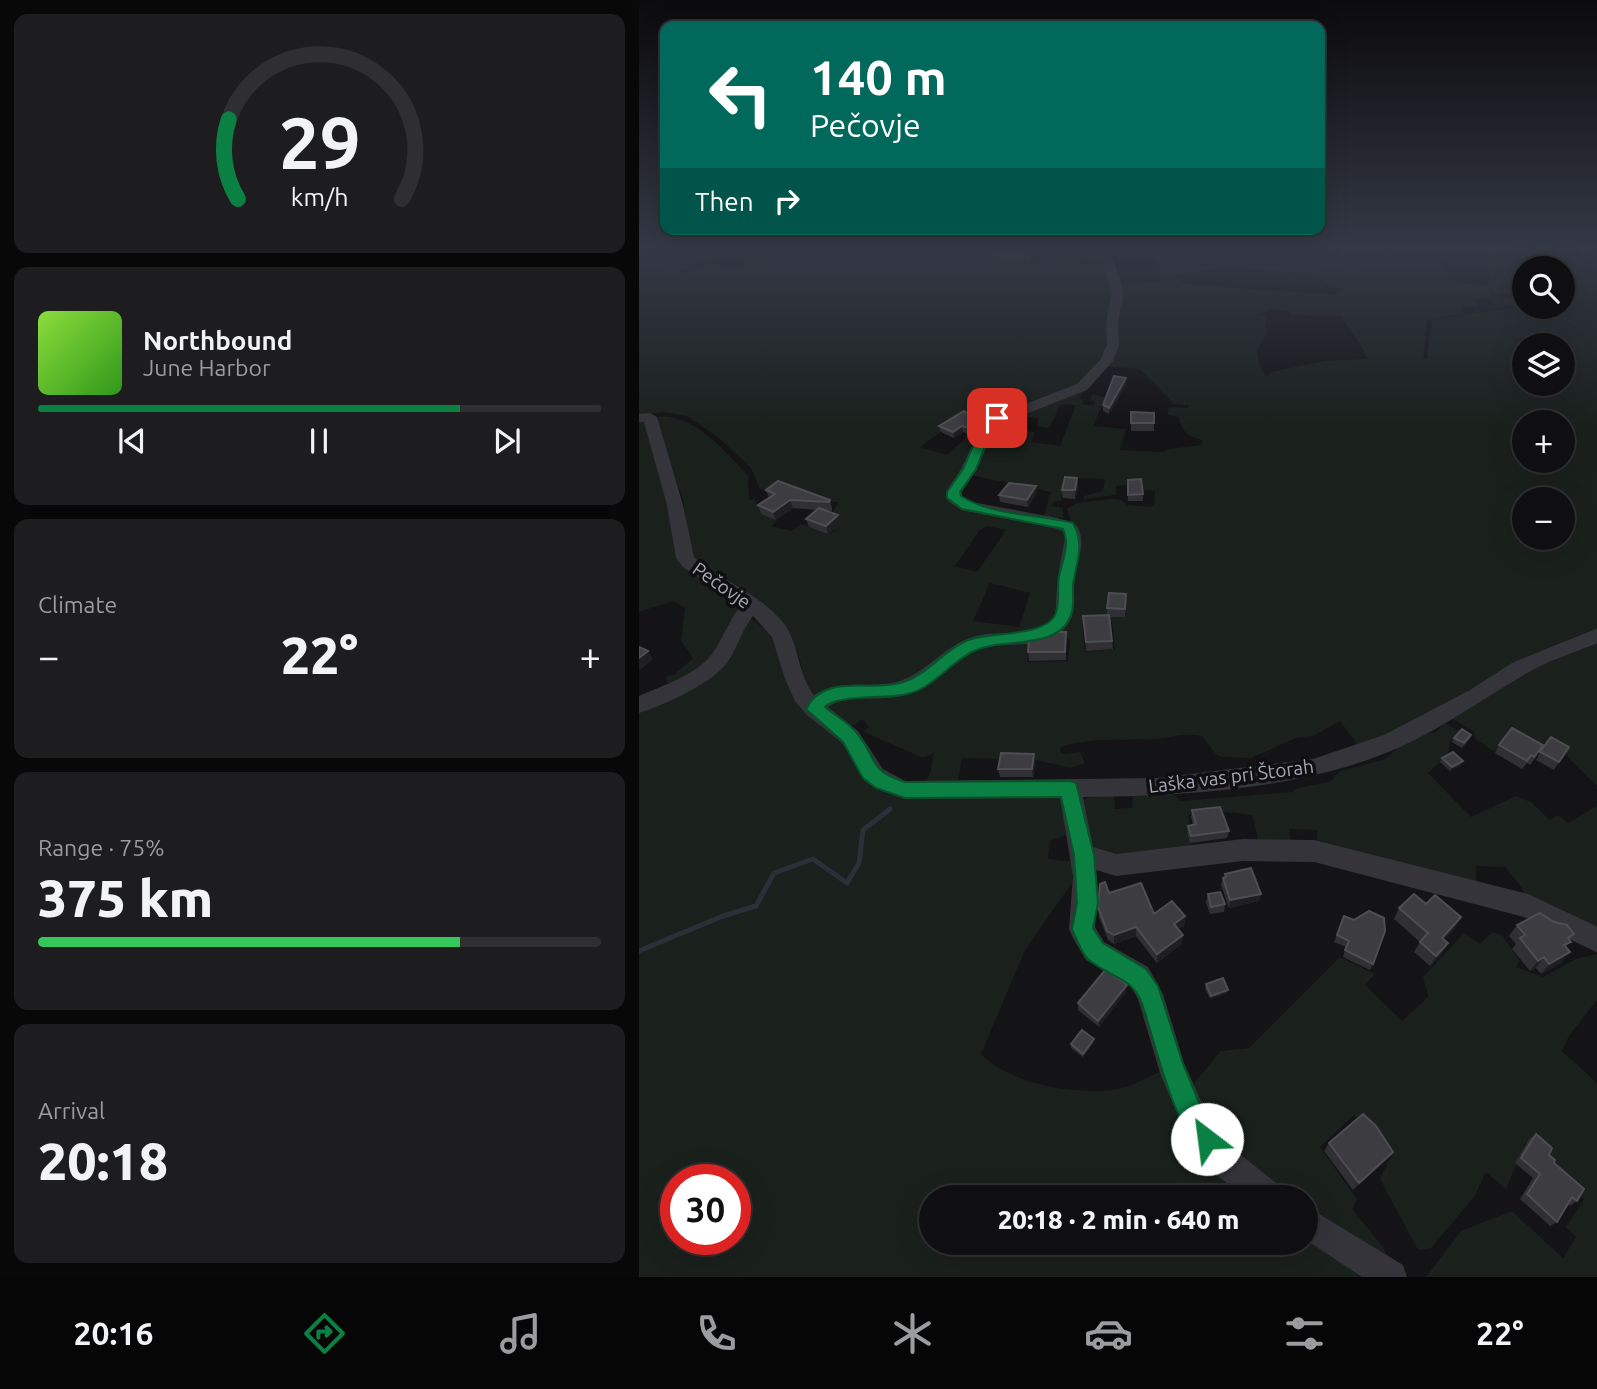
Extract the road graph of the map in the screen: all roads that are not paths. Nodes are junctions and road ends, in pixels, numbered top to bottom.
1 (1115, 308) edge
2 (639, 418) edge
3 (752, 606) junction
4 (1597, 635) edge
5 (639, 705) edge
6 (814, 709) junction
7 (1070, 789) junction
8 (1084, 855) junction
9 (1597, 941) edge
10 (1254, 1185) edge
11 (1318, 1230) edge
12 (1391, 1277) edge

1 - 6 street
2 - 3 street, Pečovje
3 - 5 street
3 - 6 street, Pečovje
4 - 7 street, Laška vas pri Štorah
6 - 7 street, Pečovje
7 - 8 street
8 - 9 street
8 - 10 street
11 - 12 street

